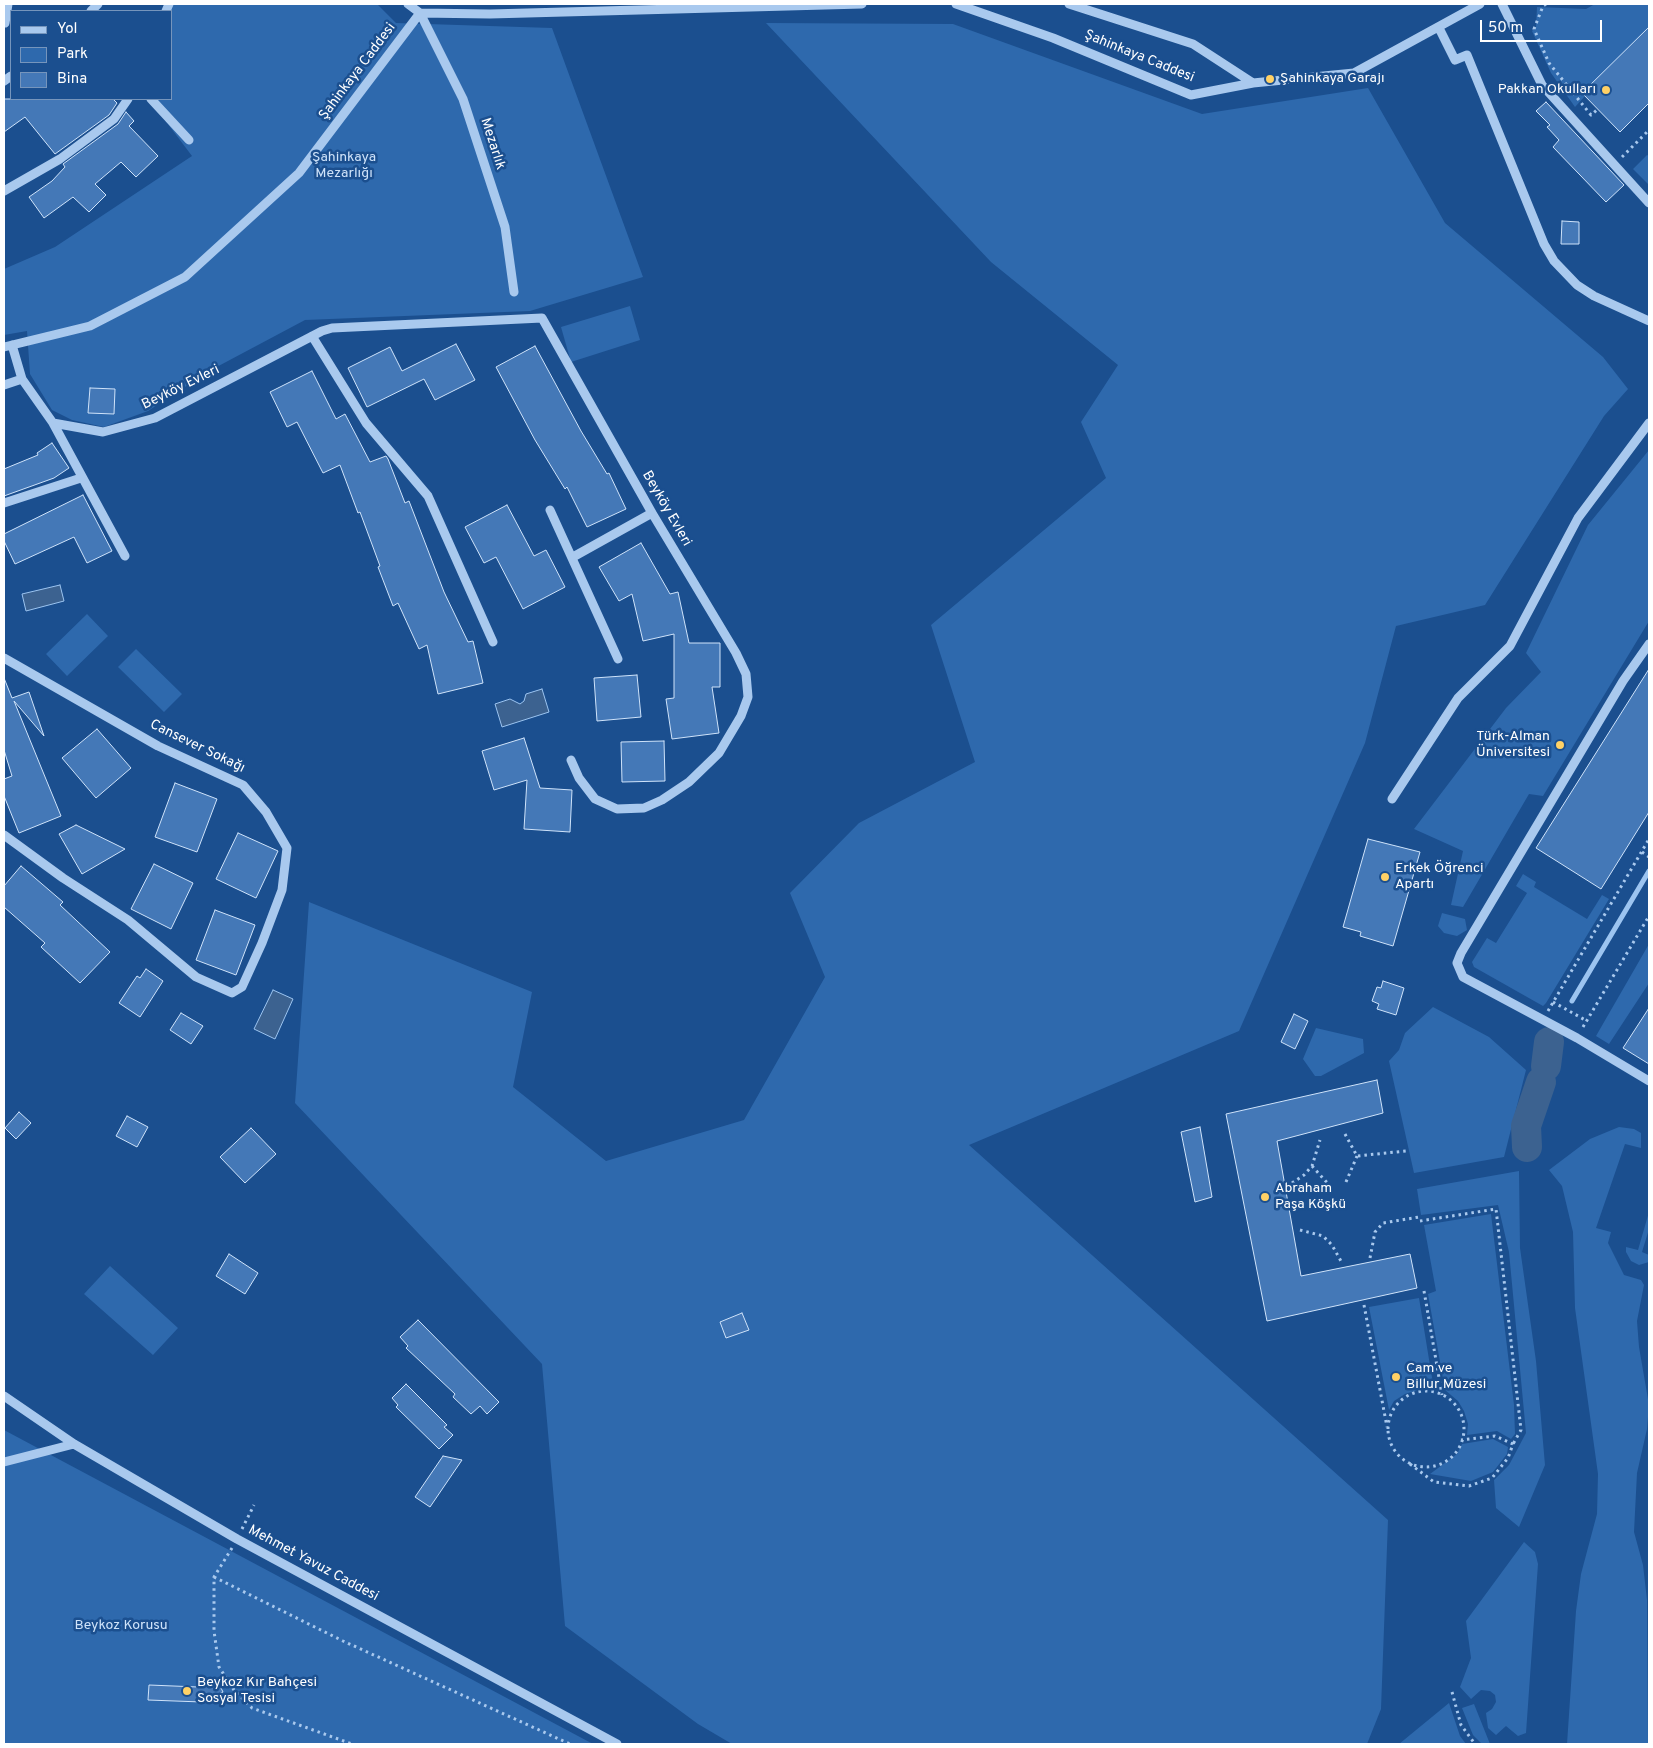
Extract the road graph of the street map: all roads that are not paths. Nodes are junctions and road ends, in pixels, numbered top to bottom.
1 (8, 4) edge
2 (408, 4) edge
3 (862, 4) edge
4 (956, 4) edge
5 (1069, 4) edge
6 (1480, 4) edge
7 (1502, 4) edge
8 (554, 8) edge
9 (420, 14) junction
10 (7, 23) edge
11 (1439, 28) junction
12 (1253, 84) junction
13 (127, 100) edge
14 (152, 100) edge
15 (189, 140) dead end
16 (4, 191) edge
17 (1649, 204) edge
18 (514, 292) dead end
19 (1649, 321) edge
20 (312, 336) junction
21 (8, 346) edge
22 (22, 379) junction
23 (4, 385) edge
24 (53, 422) junction
25 (1649, 423) edge
26 (81, 478) junction
27 (4, 502) edge
28 (550, 510) dead end
29 (652, 513) junction
30 (125, 556) dead end
31 (573, 556) junction
32 (493, 642) dead end
33 (1649, 644) edge
34 (4, 658) edge
35 (618, 659) dead end
36 (571, 760) dead end
37 (1392, 798) dead end
38 (4, 835) edge
39 (1649, 1081) edge
40 (4, 1396) edge
41 (74, 1444) junction
42 (4, 1462) edge
43 (617, 1744) edge

1 - 10 street
2 - 9 street
3 - 8 street
4 - 12 street, Şahinkaya Caddesi
5 - 12 street
6 - 11 street, Şahinkaya Caddesi
7 - 17 street
8 - 9 street
9 - 18 street, Mezarlık
9 - 21 street, Şahinkaya Caddesi
11 - 12 street, Şahinkaya Caddesi
11 - 19 street
13 - 16 street
14 - 15 street
20 - 24 street, Beyköy Evleri
20 - 29 street, Beyköy Evleri
20 - 32 street
21 - 22 street
22 - 23 street
22 - 24 street
24 - 26 street
25 - 37 street
26 - 27 street
26 - 30 street
28 - 31 street
29 - 31 street
29 - 36 street, Beyköy Evleri
31 - 35 street
33 - 39 street
34 - 38 street, Cansever Sokağı
40 - 41 street, Mehmet Yavuz Caddesi
41 - 42 street
41 - 43 street, Mehmet Yavuz Caddesi

